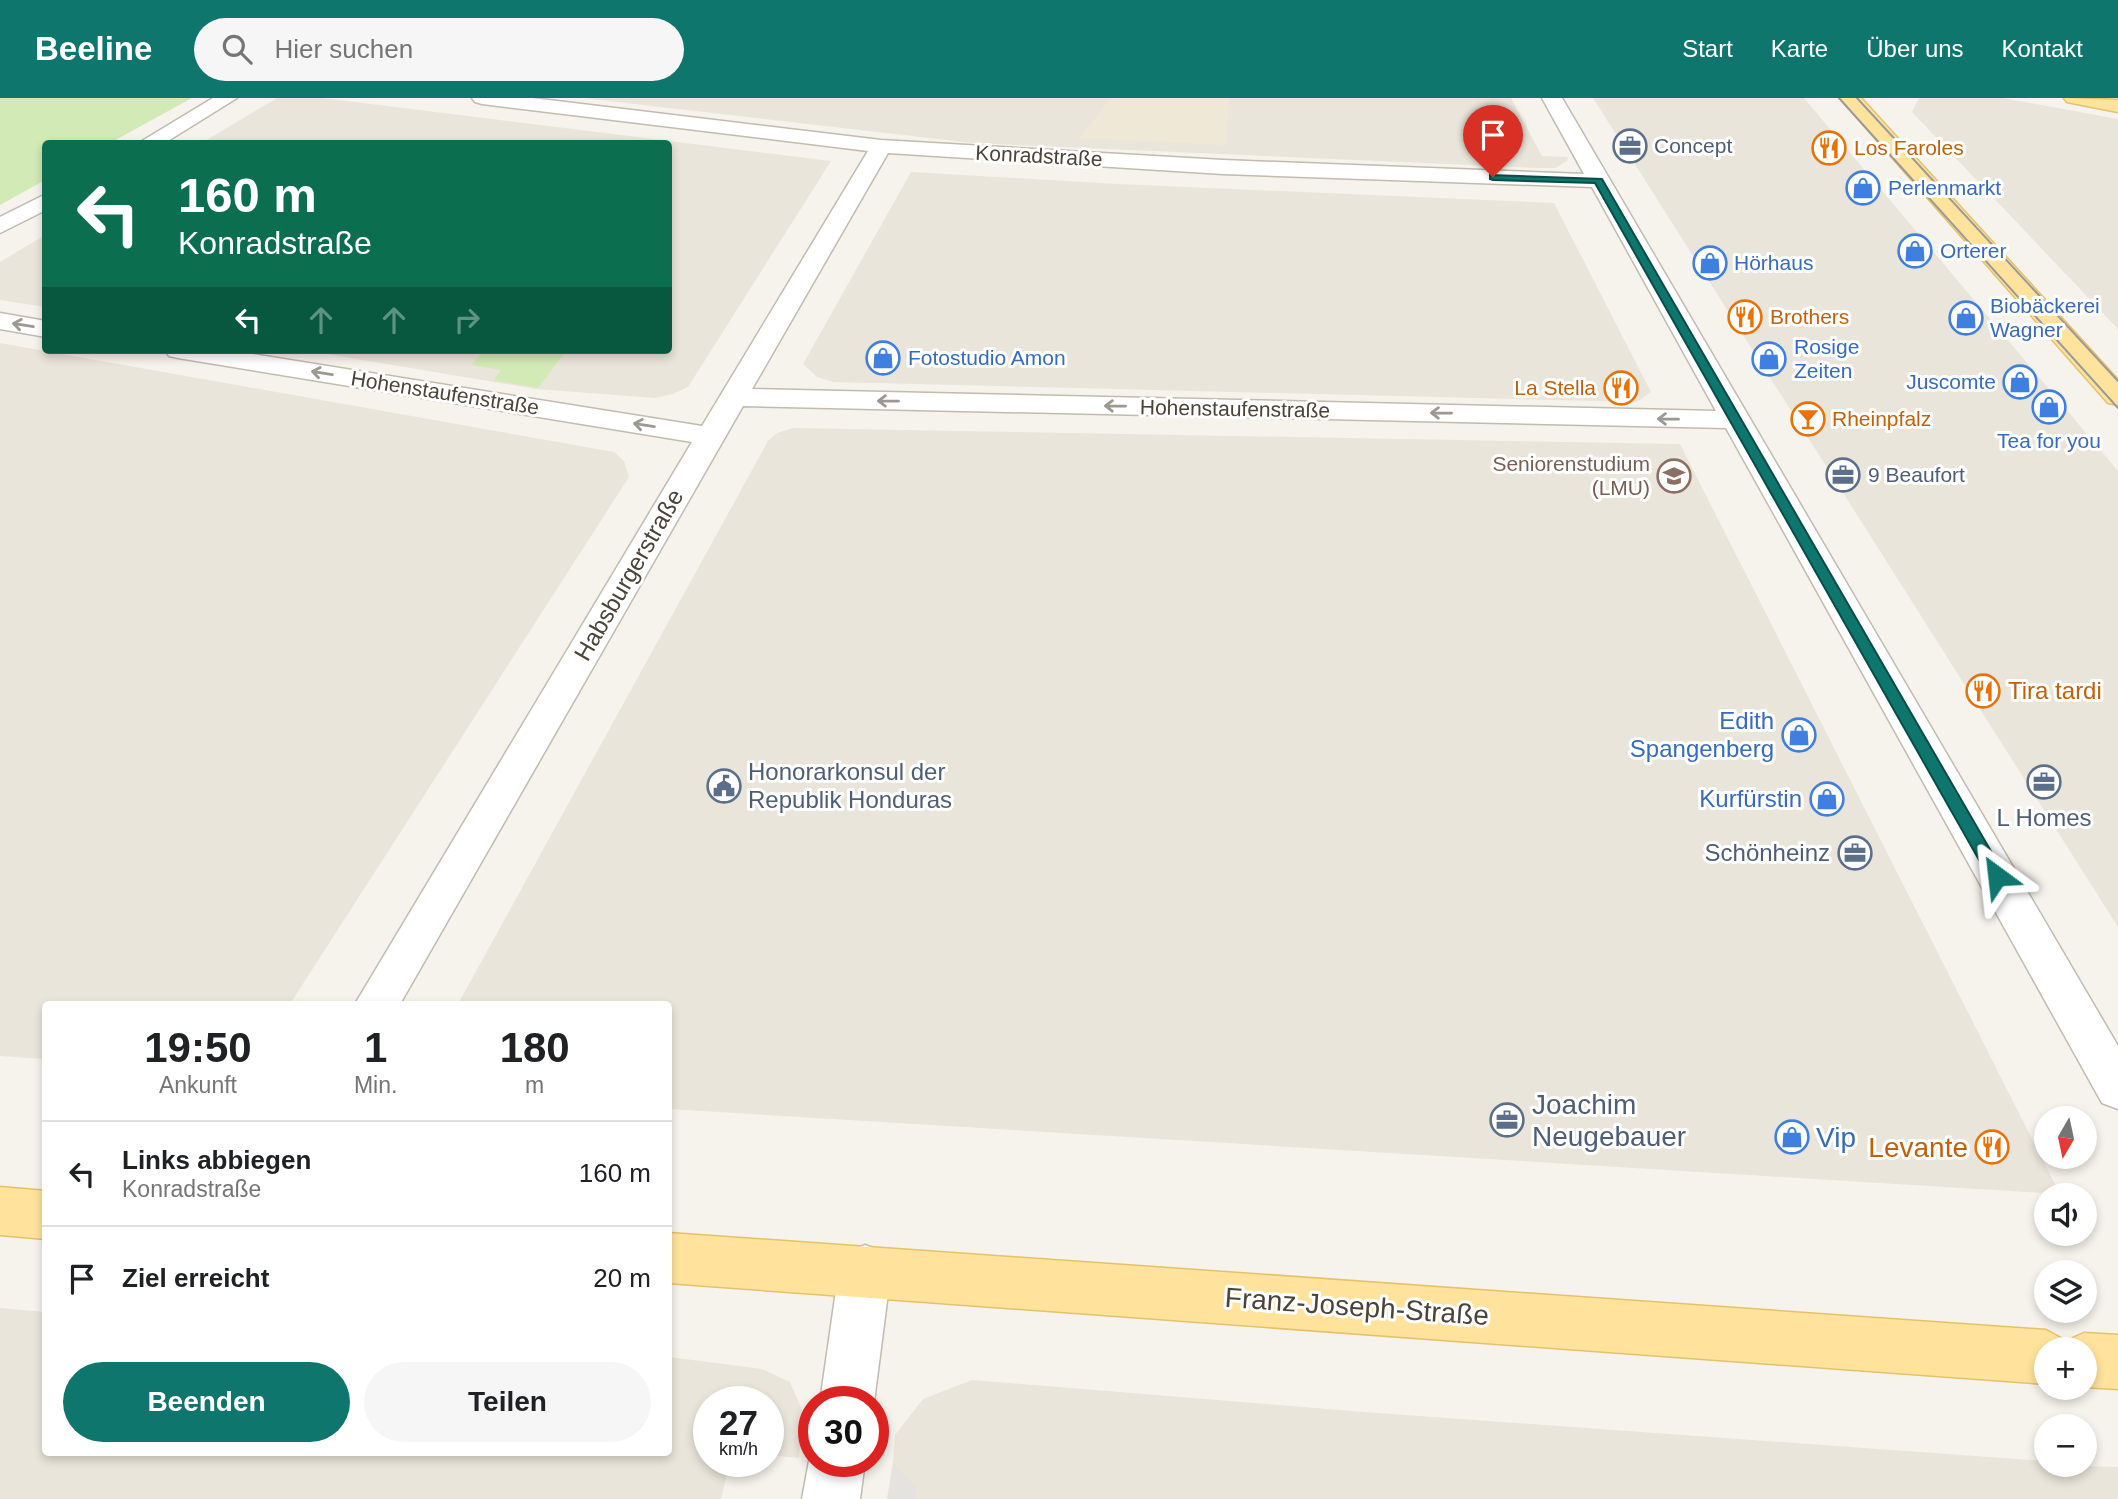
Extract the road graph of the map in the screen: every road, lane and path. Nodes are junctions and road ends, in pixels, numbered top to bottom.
1 (227, 98) edge
2 (482, 98) edge
3 (1552, 98) edge
4 (1850, 98) edge
5 (2074, 98) edge
6 (2118, 106) edge
7 (154, 140) edge
8 (881, 146) junction
9 (1598, 181) junction
10 (42, 203) edge
11 (0, 226) edge
12 (0, 321) edge
13 (42, 328) edge
14 (203, 354) edge
15 (734, 397) junction
16 (2118, 397) edge
17 (1737, 420) junction
18 (711, 436) junction
19 (379, 1001) edge
20 (2118, 1087) edge
21 (0, 1210) edge
22 (42, 1215) edge
23 (672, 1258) edge
24 (866, 1270) junction
25 (2034, 1356) edge
26 (2097, 1361) edge
27 (2118, 1362) edge
28 (849, 1386) edge
29 (834, 1477) edge
30 (831, 1499) edge

1 - 7 street
2 - 8 street, Konradstraße
3 - 9 street
4 - 16 main road
5 - 6 main road
8 - 9 street, Konradstraße
8 - 15 street, Habsburgerstraße
9 - 17 street
10 - 11 street
13 -> 12 street
18 -> 14 street, Hohenstaufenstraße
17 -> 15 street, Hohenstaufenstraße
15 - 18 street, Habsburgerstraße
17 - 20 street
18 - 19 street, Habsburgerstraße
21 - 22 main road
23 - 24 main road, Franz-Joseph-Straße
24 - 25 main road, Franz-Joseph-Straße
24 - 28 street
26 - 27 main road
29 - 30 street

